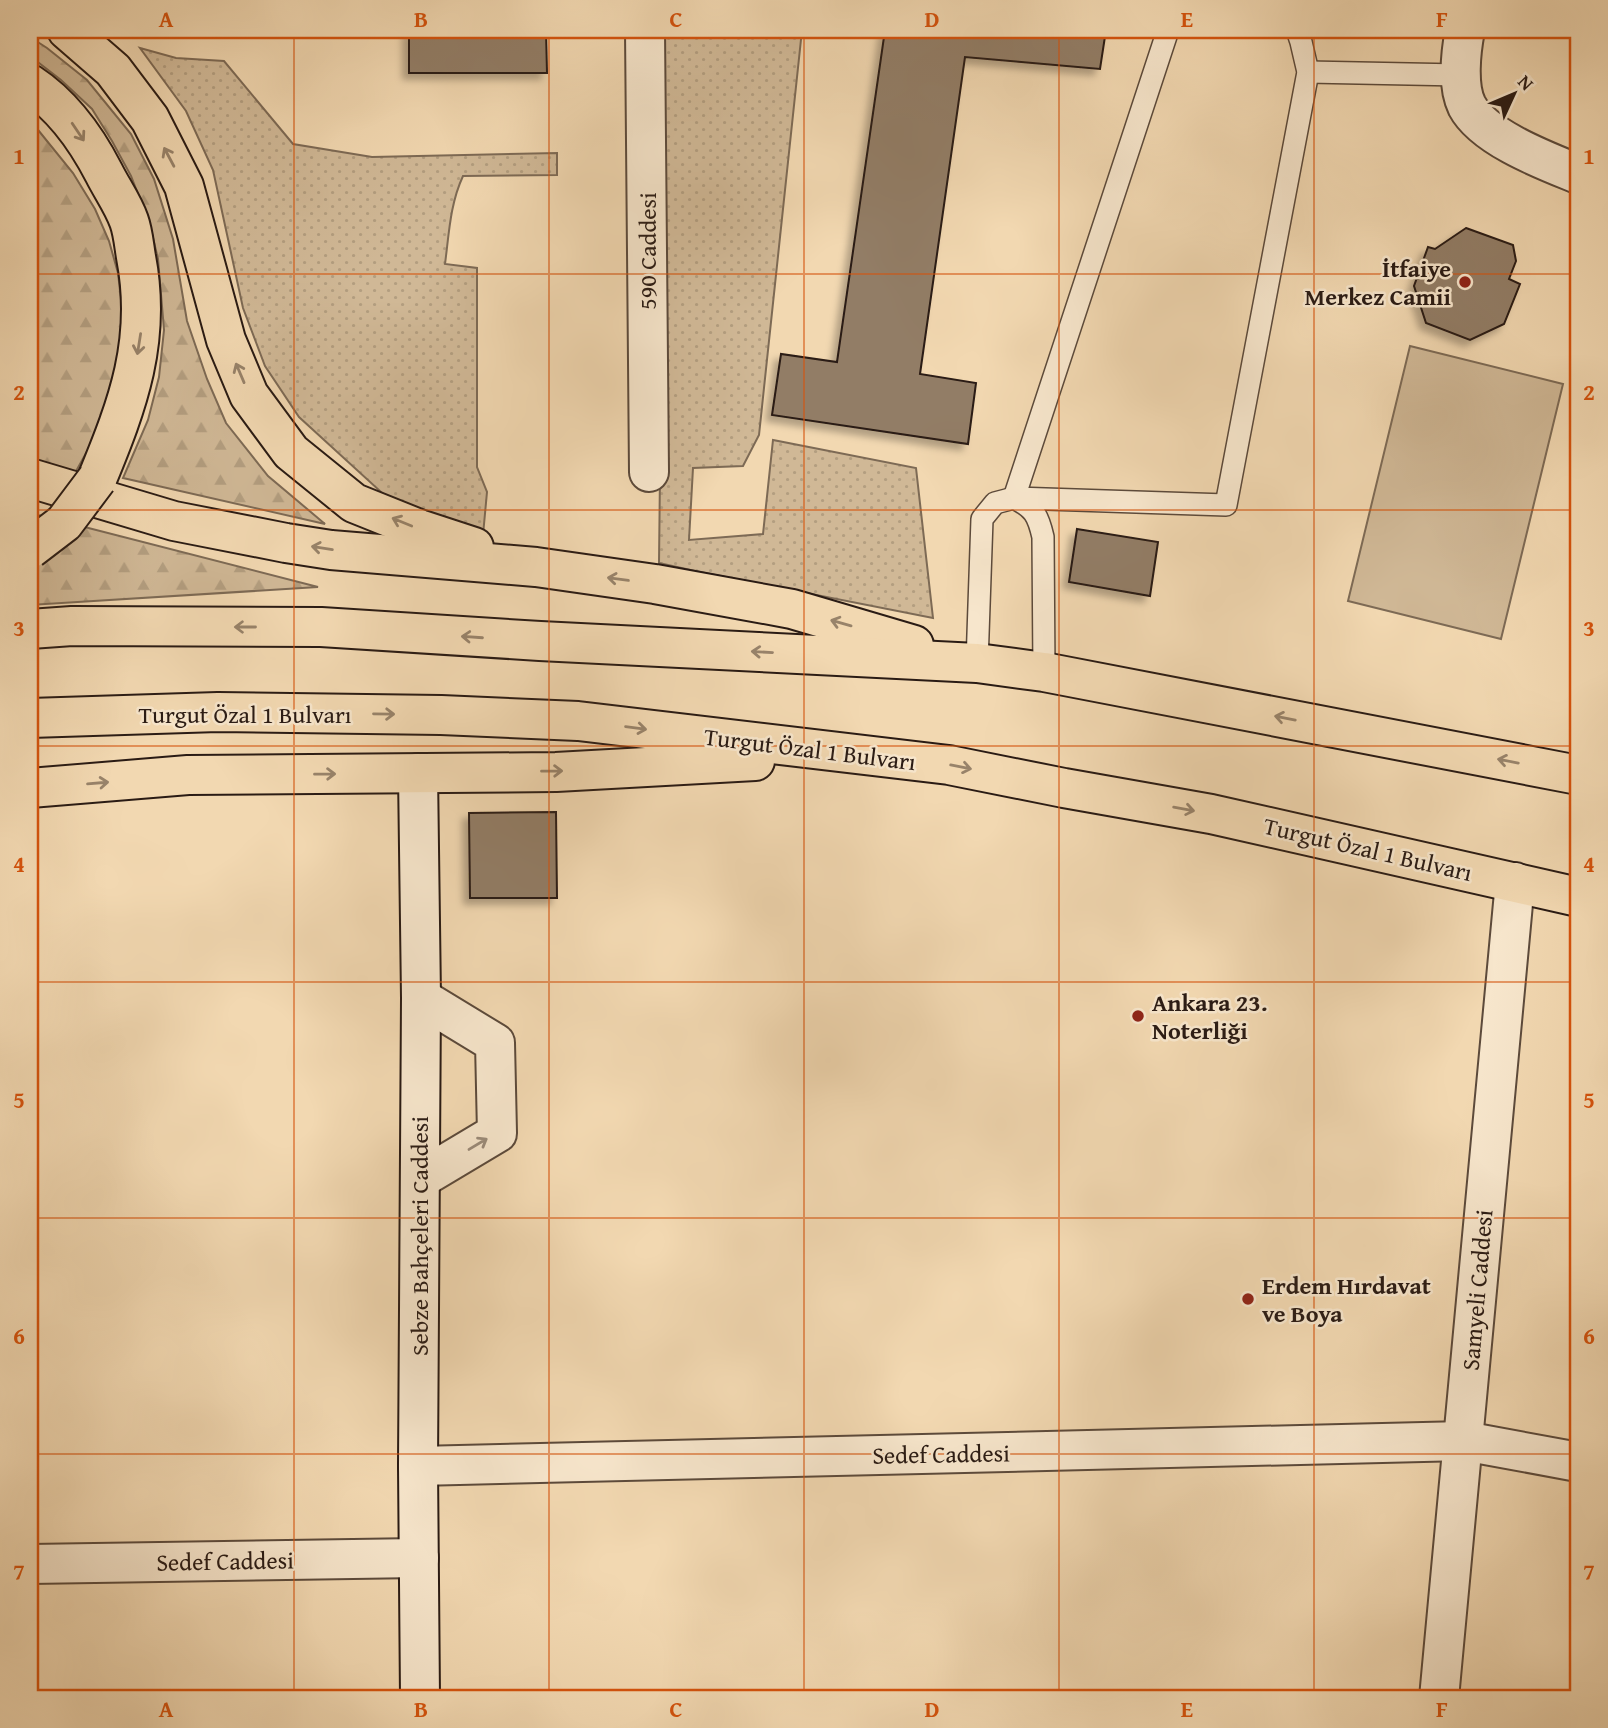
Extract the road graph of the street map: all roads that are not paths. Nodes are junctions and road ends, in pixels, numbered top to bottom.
1 (67, 30) edge
2 (645, 30) edge
3 (1168, 30) edge
4 (1297, 30) edge
5 (1465, 30) edge
6 (1308, 72) junction
7 (30, 84) edge
8 (1463, 90) junction
9 (1578, 174) edge
10 (649, 472) dead end
11 (30, 478) edge
12 (1014, 498) junction
13 (30, 548) edge
14 (536, 567) junction
15 (30, 629) edge
16 (977, 663) junction
17 (1044, 672) junction
18 (30, 718) edge
19 (869, 755) junction
20 (1577, 770) edge
21 (418, 773) junction
22 (30, 788) edge
23 (1515, 882) junction
24 (1578, 897) edge
25 (421, 998) junction
26 (420, 1179) junction
27 (1464, 1441) junction
28 (1578, 1462) edge
29 (418, 1466) junction
30 (419, 1558) junction
31 (30, 1564) edge
32 (420, 1698) edge
33 (1439, 1698) edge

14 -> 1 highway
2 - 10 street, 590 Caddesi
3 - 12 lane
4 - 6 lane
5 - 8 street
6 - 8 lane
6 - 12 lane
7 -> 13 highway, bridge
8 - 9 street
14 -> 11 highway
12 - 16 lane
12 - 17 lane
16 -> 14 highway
16 -> 15 highway
16 - 17 highway
20 -> 17 highway
18 -> 19 highway, Turgut Özal 1 Bulvarı
21 -> 19 highway
19 -> 23 highway, Turgut Özal 1 Bulvarı
22 -> 21 highway
21 - 25 street, Sebze Bahçeleri Caddesi
23 - 24 highway, Turgut Özal 1 Bulvarı
23 - 27 street, Samyeli Caddesi
25 - 26 street, Sebze Bahçeleri Caddesi
26 -> 25 street
26 - 29 street, Sebze Bahçeleri Caddesi
27 - 28 street, Sedef Caddesi
27 - 29 street, Sedef Caddesi
27 - 33 street, Samyeli Caddesi
29 - 30 street, Sebze Bahçeleri Caddesi
30 - 31 street, Sedef Caddesi
30 - 32 street, Sebze Bahçeleri Caddesi

